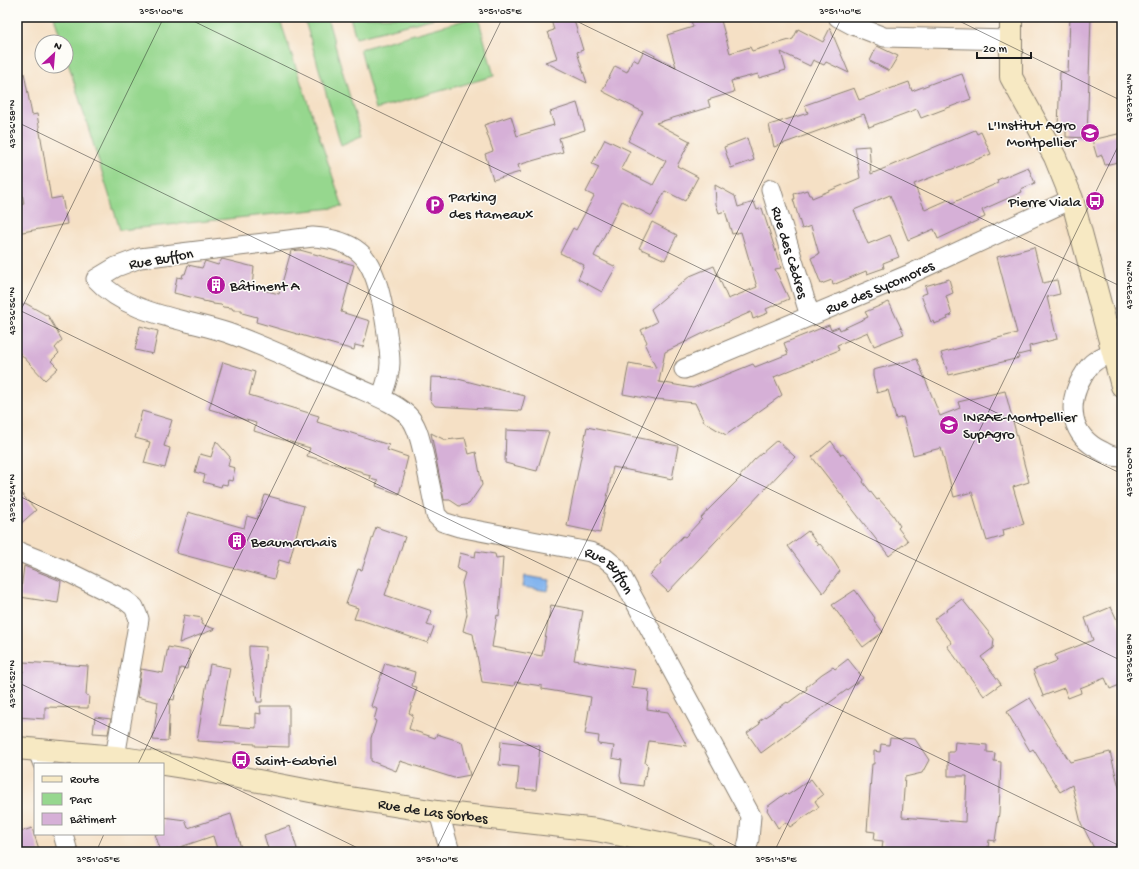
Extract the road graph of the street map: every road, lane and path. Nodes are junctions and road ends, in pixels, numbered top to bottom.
1 (838, 17) edge
2 (1011, 17) edge
3 (1010, 40) junction
4 (772, 189) dead end
5 (1072, 199) junction
6 (810, 316) junction
7 (1115, 330) edge
8 (1113, 352) junction
9 (684, 369) dead end
10 (1122, 386) edge
11 (381, 398) junction
12 (1122, 457) edge
13 (17, 550) edge
14 (32, 753) edge
15 (115, 757) junction
16 (156, 763) edge
17 (164, 764) edge
18 (437, 812) junction
19 (63, 835) edge
20 (68, 852) edge
21 (450, 852) edge
22 (703, 852) edge
23 (746, 852) edge

1 - 3 street
2 - 3 street
3 - 5 street
4 - 6 street, Rue des Cèdres
5 - 6 street, Rue des Sycomores
5 - 7 street
6 - 9 street, Rue des Sycomores
7 - 8 street
8 - 10 street
8 - 12 street
11 - 11 street, Rue Buffon
11 - 23 street, Rue Buffon
13 - 15 street
14 - 15 street, Rue de Las Sorbes
15 - 16 street, Rue de Las Sorbes
17 - 18 street, Rue de Las Sorbes
18 - 21 street
18 - 22 street, Rue de Las Sorbes
19 - 20 street

